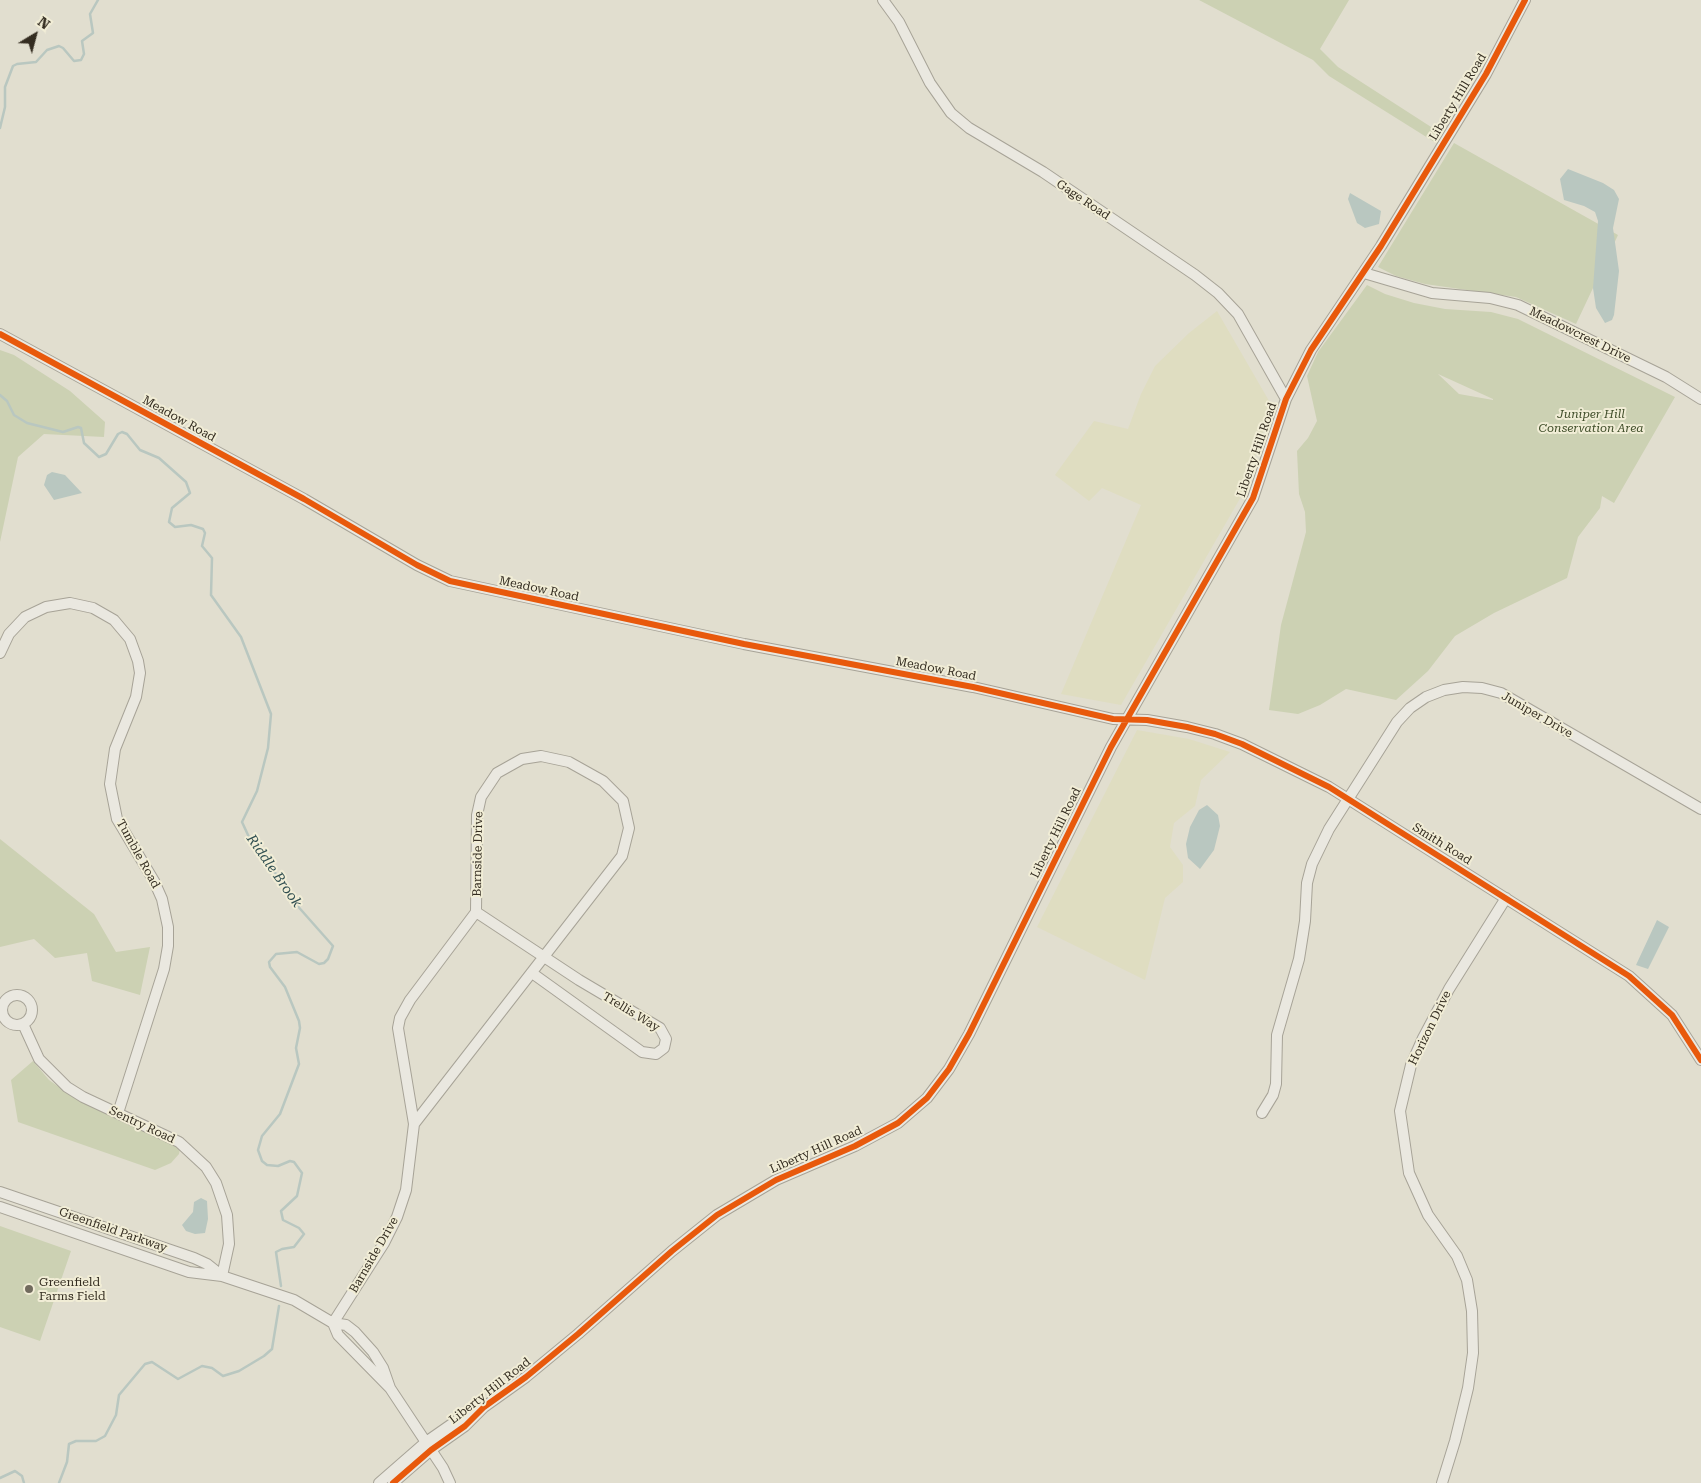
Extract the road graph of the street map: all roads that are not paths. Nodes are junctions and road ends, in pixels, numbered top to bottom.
1 (883, 0) edge
2 (1525, 0) edge
3 (1364, 274) junction
4 (0, 334) edge
5 (1286, 399) junction
6 (1701, 399) edge
7 (0, 654) edge
8 (1127, 721) junction
9 (1349, 800) junction
10 (1701, 809) edge
11 (1506, 898) junction
12 (476, 912) junction
13 (544, 956) junction
14 (532, 973) junction
15 (22, 1024) dead end
16 (1701, 1060) edge
17 (118, 1113) junction
18 (1262, 1113) dead end
19 (414, 1124) junction
20 (0, 1192) edge
21 (0, 1207) edge
22 (222, 1276) junction
23 (333, 1323) junction
24 (390, 1388) junction
25 (429, 1446) junction
26 (379, 1483) edge
27 (393, 1483) edge
28 (450, 1483) edge
29 (1442, 1483) edge

1 - 5 street, Gage Road
2 - 3 street, Liberty Hill Road
3 - 5 street, Liberty Hill Road
3 - 6 street, Meadowcrest Drive
4 - 8 street, Meadow Road
5 - 8 street, Liberty Hill Road
7 - 17 street, Tumble Road
8 - 9 street, Smith Road
8 - 25 street, Liberty Hill Road
9 - 10 street, Juniper Drive
9 - 11 street, Smith Road
9 - 18 street, Juniper Drive
11 - 16 street, Smith Road
11 - 29 street, Horizon Drive
12 - 13 street, Trellis Way
12 - 13 street, Barnside Drive
12 - 19 street, Barnside Drive
13 - 14 street, Barnside Drive
13 - 14 street, Trellis Way
14 - 19 street, Barnside Drive
15 - 17 street, Sentry Road
17 - 22 street, Sentry Road
19 - 23 street, Barnside Drive
20 - 22 street, Greenfield Parkway
21 - 22 street, Greenfield Parkway
22 - 23 street, Greenfield Parkway
23 - 24 street, Greenfield Parkway
23 - 24 street, Greenfield Parkway
24 - 25 street, Greenfield Parkway
25 - 26 street, Liberty Hill Road
25 - 27 street, Liberty Hill Road
25 - 28 street, Greenfield Parkway

